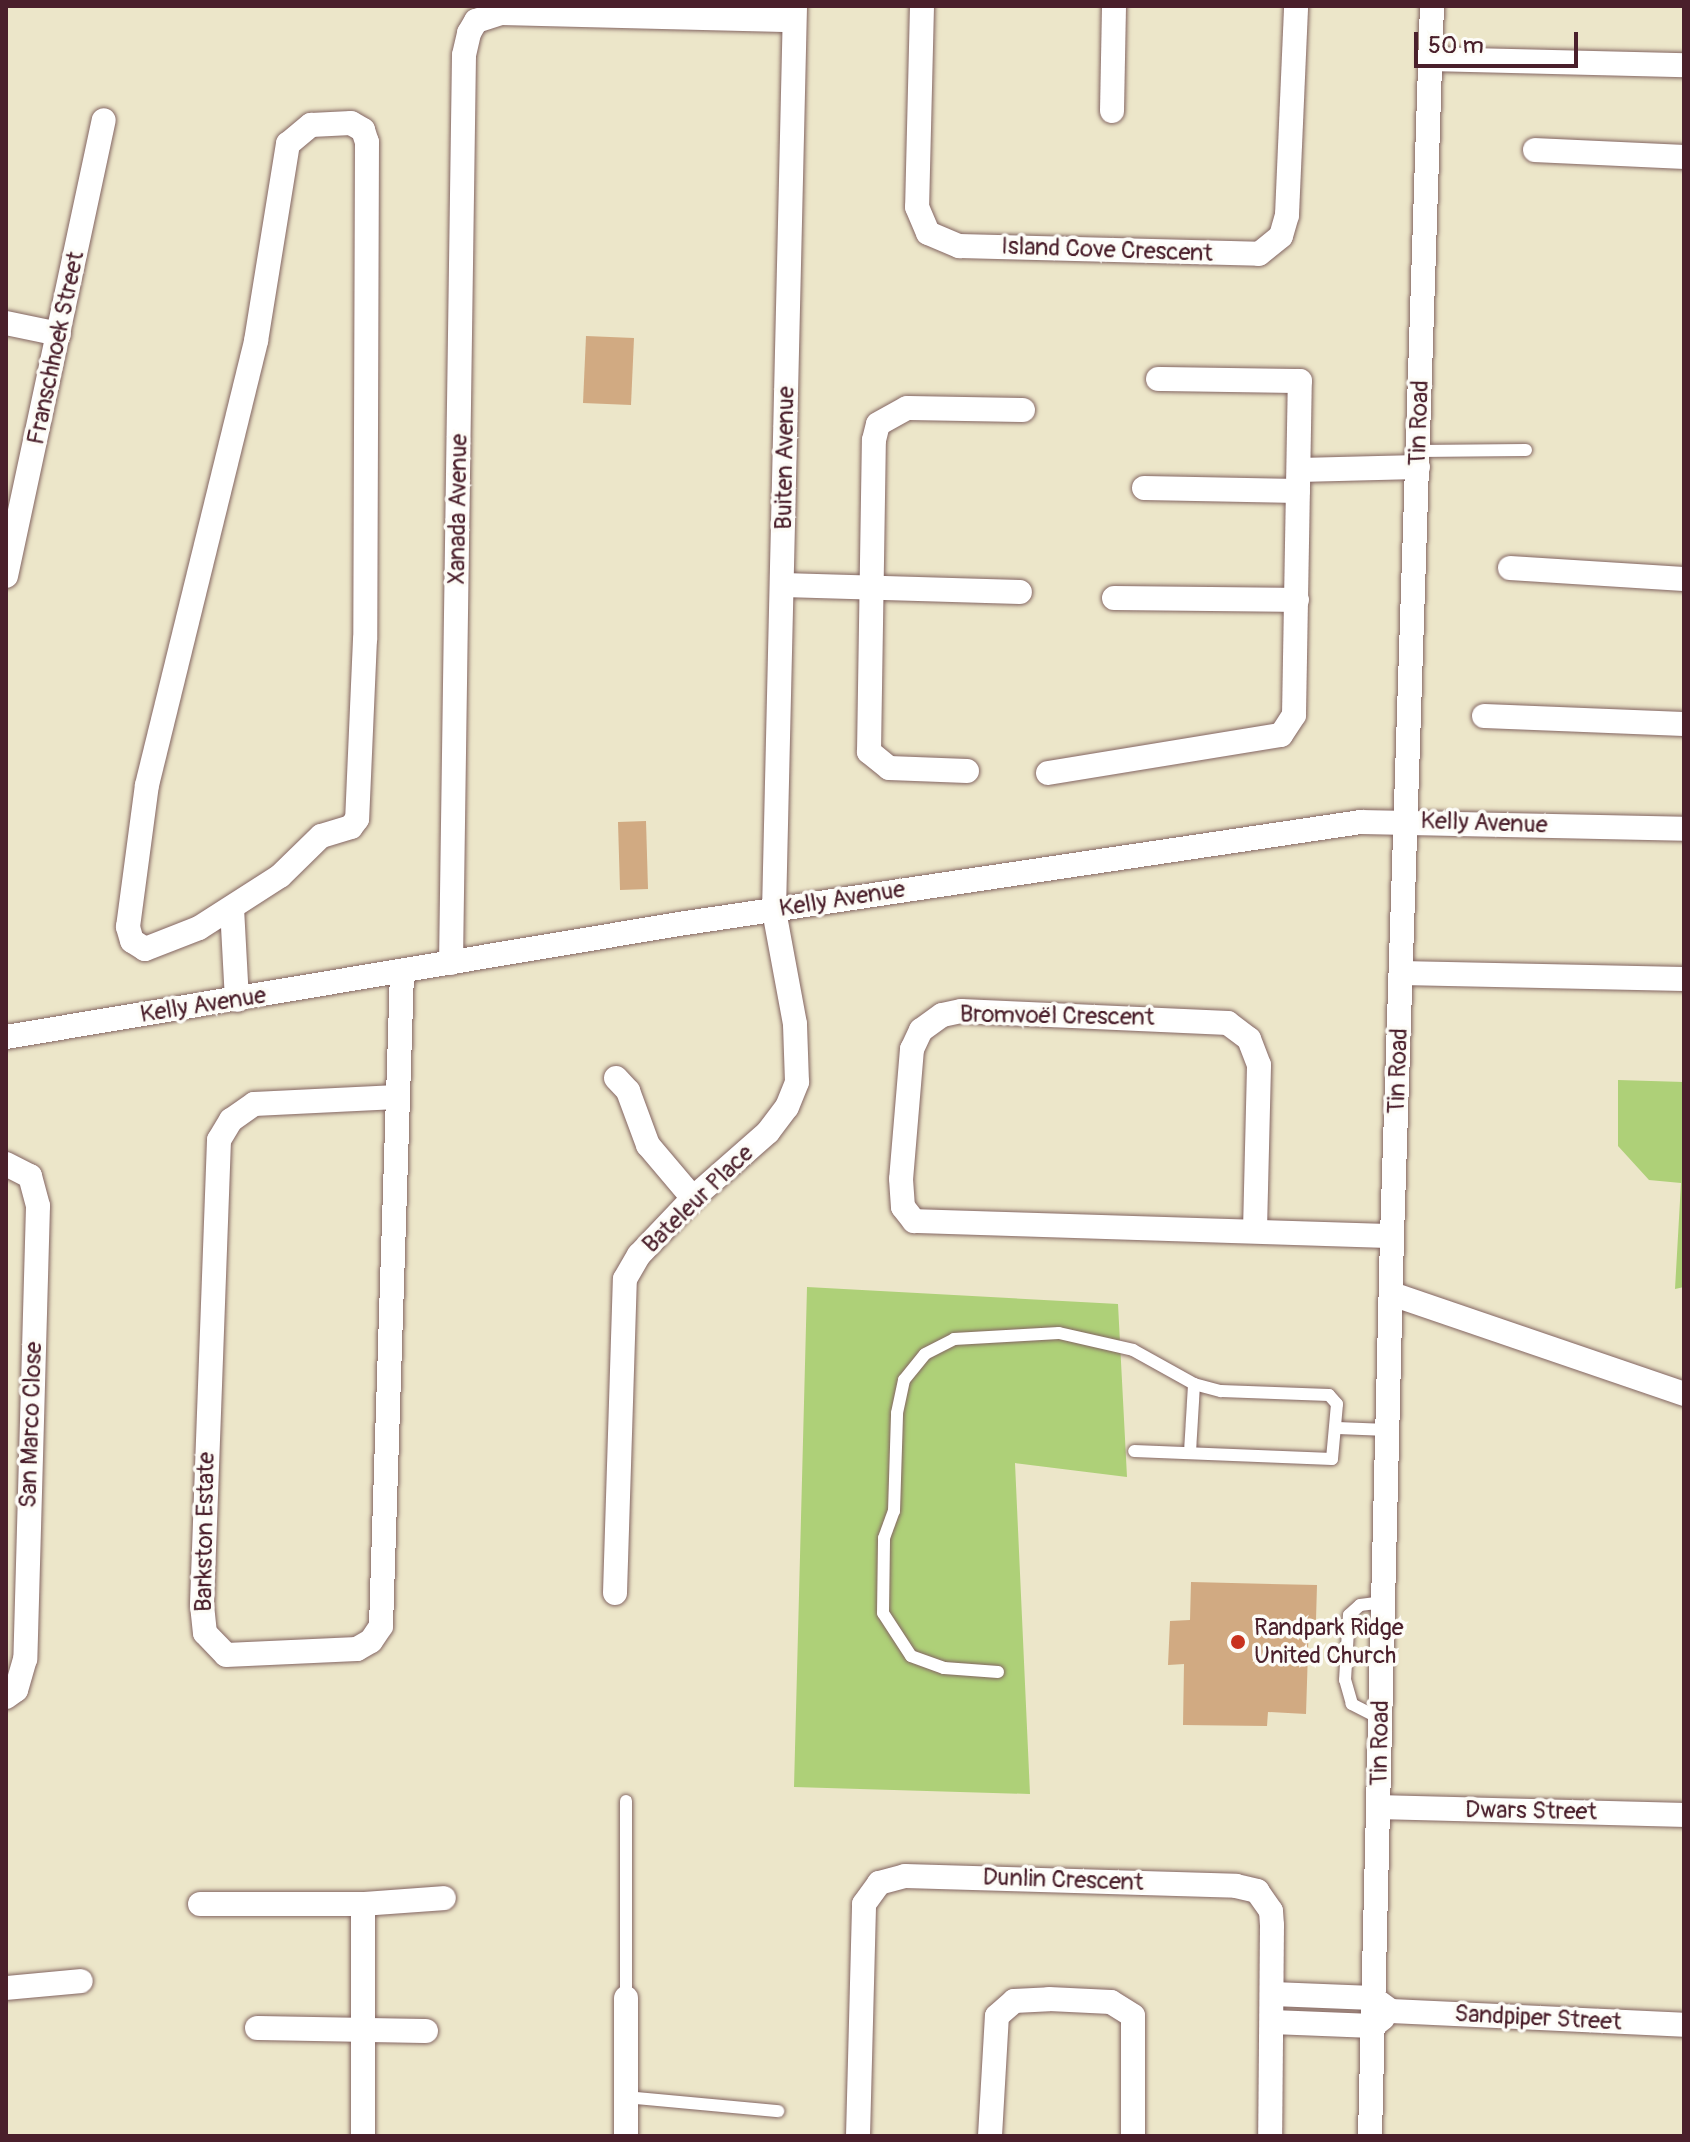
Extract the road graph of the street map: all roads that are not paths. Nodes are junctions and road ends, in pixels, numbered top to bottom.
1 (922, 6) edge
2 (1114, 6) edge
3 (1296, 6) edge
4 (1432, 6) edge
5 (615, 9) edge
6 (794, 13) edge
7 (1431, 59) junction
8 (1684, 65) edge
9 (1112, 111) dead end
10 (104, 120) dead end
11 (1535, 150) dead end
12 (1684, 157) edge
13 (6, 323) edge
14 (59, 334) junction
15 (1158, 379) dead end
16 (1023, 410) dead end
17 (1526, 450) dead end
18 (1418, 459) junction
19 (1299, 480) junction
20 (1144, 488) dead end
21 (1510, 568) dead end
22 (6, 576) edge
23 (1684, 579) edge
24 (783, 585) junction
25 (868, 589) junction
26 (1020, 592) dead end
27 (1114, 598) dead end
28 (1297, 600) junction
29 (1484, 716) dead end
30 (1684, 724) edge
31 (967, 771) dead end
32 (1048, 773) dead end
33 (1407, 820) junction
34 (1684, 829) edge
35 (232, 908) junction
36 (774, 911) junction
37 (451, 963) junction
38 (402, 972) junction
39 (1401, 973) junction
40 (1684, 979) edge
41 (237, 1000) junction
42 (6, 1037) edge
43 (616, 1078) dead end
44 (397, 1097) junction
45 (6, 1164) edge
46 (693, 1198) junction
47 (1255, 1230) junction
48 (1392, 1236) junction
49 (1392, 1294) junction
50 (1194, 1384) junction
51 (1684, 1394) edge
52 (1337, 1428) junction
53 (1388, 1430) junction
54 (1134, 1451) dead end
55 (1190, 1452) junction
56 (615, 1593) dead end
57 (1384, 1602) junction
58 (998, 1672) dead end
59 (6, 1697) edge
60 (1381, 1719) junction
61 (626, 1801) dead end
62 (1379, 1807) junction
63 (1684, 1813) edge
64 (444, 1898) dead end
65 (200, 1904) dead end
66 (363, 1904) junction
67 (81, 1981) dead end
68 (6, 1988) edge
69 (1273, 1994) junction
70 (626, 1998) joint
71 (1379, 2012) junction
72 (1272, 2022) junction
73 (1684, 2025) edge
74 (257, 2028) dead end
75 (362, 2028) junction
76 (426, 2031) dead end
77 (626, 2097) junction
78 (778, 2111) dead end
79 (363, 2136) edge
80 (626, 2136) edge
81 (858, 2136) edge
82 (990, 2136) edge
83 (1133, 2136) edge
84 (1270, 2136) edge
85 (1370, 2136) edge

1 - 3 street, Island Cove Crescent
2 - 9 street
4 - 7 street, Tin Road
5 - 6 street
5 - 37 street, Xanada Avenue
6 - 24 street, Buiten Avenue
7 - 8 street
7 - 18 street, Tin Road
10 - 14 street, Franschhoek Street
11 - 12 street
13 - 14 street
14 - 22 street, Franschhoek Street
15 - 19 street
16 - 25 street
17 - 18 lane
18 - 19 street
18 - 33 street, Tin Road
19 - 20 street
19 - 28 street
21 - 23 street
24 - 25 street
24 - 36 street, Buiten Avenue
25 - 26 street
25 - 31 street
27 - 28 street
28 - 32 street
29 - 30 street
33 - 34 street, Kelly Avenue
33 - 36 street, Kelly Avenue
33 - 39 street, Tin Road
35 - 35 street
35 - 41 street
36 - 37 street, Kelly Avenue
36 - 46 street, Bateleur Place
37 - 38 street, Kelly Avenue
38 - 41 street, Kelly Avenue
38 - 44 street, Barkston Estate
39 - 40 street
39 - 48 street, Tin Road
41 - 42 street, Kelly Avenue
43 - 46 street
44 - 44 street, Barkston Estate
45 - 59 street, San Marco Close
46 - 56 street, Bateleur Place
47 - 47 street, Bromvoël Crescent
47 - 48 street, Bromvoël Crescent
48 - 49 street, Tin Road
49 - 51 street
49 - 53 street, Tin Road
50 - 52 lane
50 - 55 lane
50 - 58 lane
52 - 53 lane
52 - 55 lane
53 - 57 street, Tin Road
54 - 55 lane
57 - 60 street, Tin Road
57 - 60 lane
60 - 62 street, Tin Road
61 - 70 lane
62 - 63 street, Dwars Street
62 - 71 street, Tin Road
64 - 66 street
65 - 66 street
66 - 75 street
67 - 68 street
69 - 71 street
69 - 72 street, Dunlin Crescent
69 - 81 street, Dunlin Crescent
70 - 77 street
71 - 72 street
71 - 73 street, Sandpiper Street
71 - 85 street, Tin Road
72 - 84 street, Dunlin Crescent
74 - 75 street
75 - 76 street
75 - 79 street
77 - 78 lane
77 - 80 street
82 - 83 street

